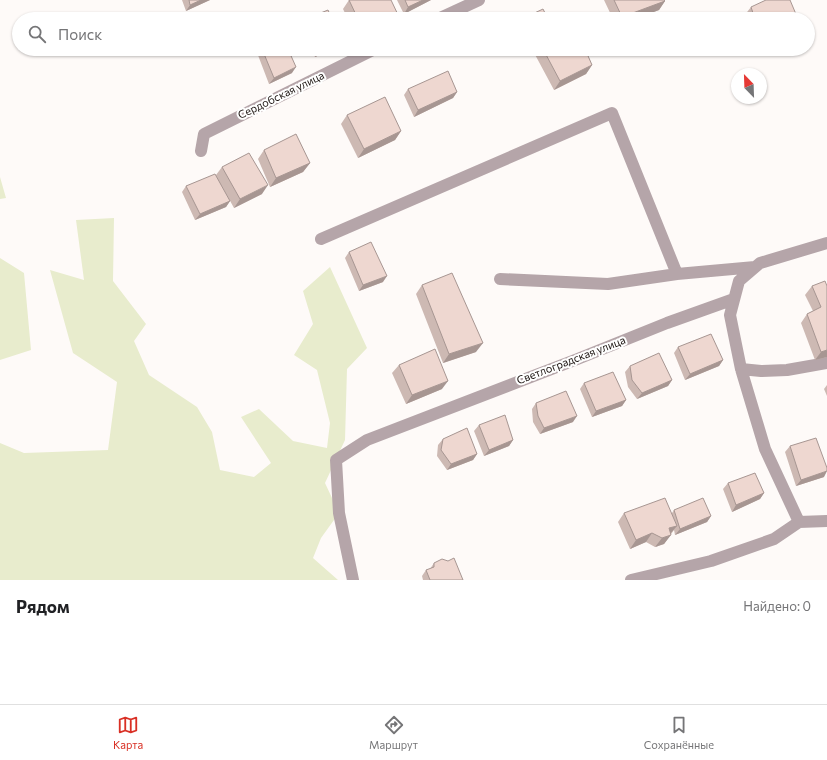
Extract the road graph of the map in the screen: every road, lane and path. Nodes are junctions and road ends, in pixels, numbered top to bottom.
1 (479, 0) edge
2 (453, 12) edge
3 (361, 56) edge
4 (200, 151) dead end
5 (321, 239) dead end
6 (827, 243) edge
7 (755, 267) junction
8 (677, 274) junction
9 (500, 279) dead end
10 (734, 299) junction
11 (827, 363) edge
12 (741, 369) junction
13 (827, 521) edge
14 (799, 522) junction
15 (353, 580) edge
16 (631, 580) edge

1 - 2 street
3 - 4 street, Сердобская улица
5 - 8 street
6 - 7 street
7 - 8 street
7 - 10 street
8 - 9 street
10 - 12 street
10 - 15 street, Светлоградская улица
11 - 12 street
12 - 14 street
13 - 14 street
14 - 16 street

